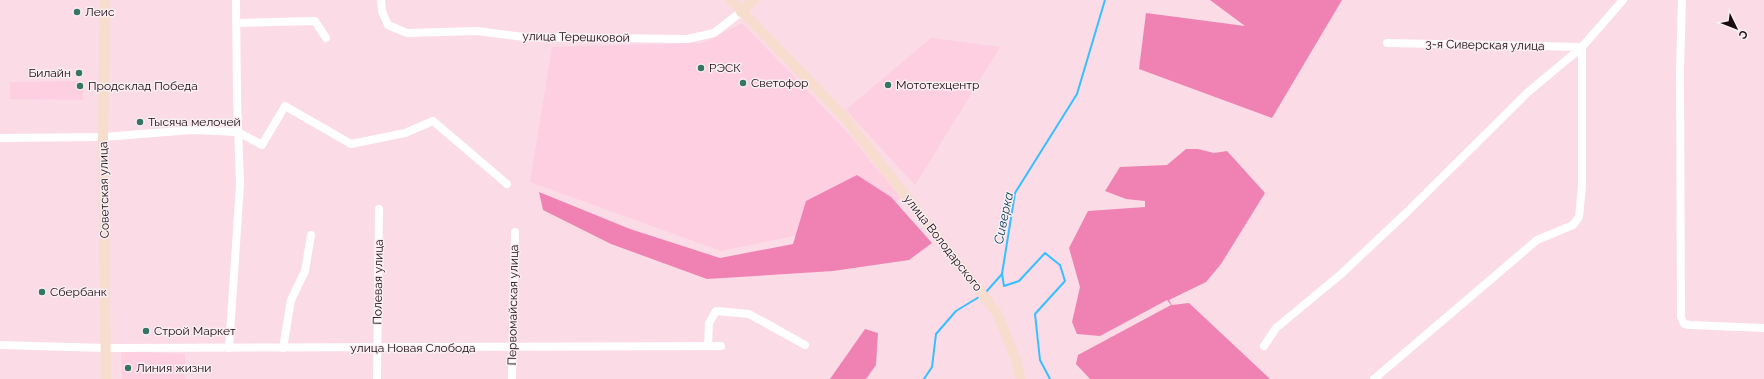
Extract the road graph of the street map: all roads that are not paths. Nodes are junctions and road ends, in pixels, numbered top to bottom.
1 (105, 0) edge
2 (236, 0) edge
3 (381, 0) edge
4 (730, 0) edge
5 (754, 0) edge
6 (1623, 0) edge
7 (1682, 0) edge
8 (741, 12) junction
9 (237, 23) junction
10 (326, 38) dead end
11 (1387, 43) dead end
12 (1582, 47) junction
13 (238, 132) junction
14 (103, 137) junction
15 (0, 138) edge
16 (507, 184) dead end
17 (379, 209) dead end
18 (515, 232) dead end
19 (310, 235) dead end
20 (1764, 328) edge
21 (0, 345) edge
22 (708, 346) junction
23 (721, 346) dead end
24 (805, 346) dead end
25 (1264, 346) dead end
26 (106, 348) junction
27 (229, 348) junction
28 (283, 348) junction
29 (376, 348) junction
30 (513, 348) junction
31 (106, 379) edge
32 (377, 379) edge
33 (512, 379) edge
34 (1020, 379) edge
35 (1374, 379) edge

1 - 14 main road, Советская улица
2 - 9 street
3 - 8 street, улица Терешковой
4 - 8 main road
5 - 8 main road, улица Терешковой
6 - 12 street
7 - 20 street
8 - 34 main road, улица Володарского
9 - 10 street
9 - 13 street
11 - 12 street, 3-я Сиверская улица
12 - 25 street
12 - 35 street
13 - 14 street
13 - 16 street
13 - 27 street
14 - 15 street
14 - 26 main road, Советская улица
17 - 29 street, Полевая улица
18 - 30 street, Первомайская улица
19 - 28 street
21 - 26 street, улица Новая Слобода
22 - 23 street, улица Новая Слобода
22 - 24 street
22 - 30 street, улица Новая Слобода
26 - 27 street, улица Новая Слобода
26 - 31 main road, Советская улица
27 - 28 street, улица Новая Слобода
28 - 29 street, улица Новая Слобода
29 - 30 street, улица Новая Слобода
29 - 32 street, Полевая улица
30 - 33 street, Первомайская улица

